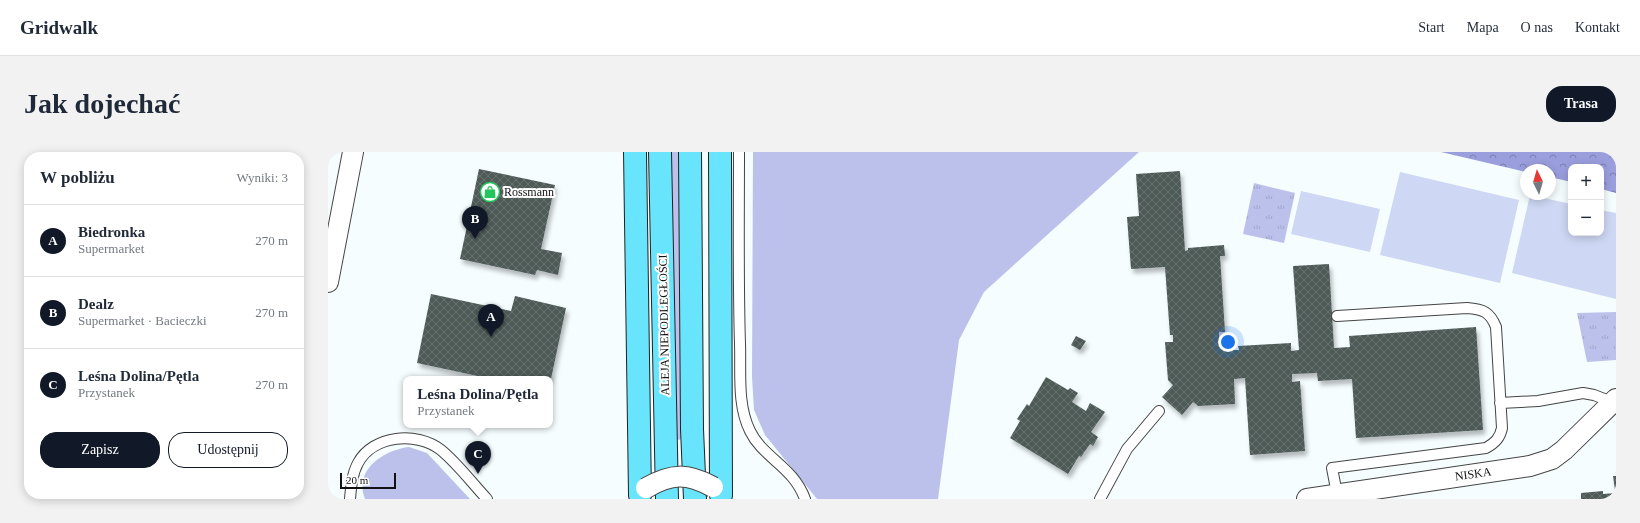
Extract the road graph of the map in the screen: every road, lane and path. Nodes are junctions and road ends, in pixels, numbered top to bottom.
1 (353, 152) edge
2 (635, 152) edge
3 (660, 152) edge
4 (690, 152) edge
5 (720, 152) edge
6 (739, 152) edge
7 (328, 282) edge
8 (1337, 316) dead end
9 (1614, 400) edge
10 (1500, 403) junction
11 (1159, 411) dead end
12 (641, 494) edge
13 (719, 494) edge
14 (1337, 494) junction
15 (350, 499) edge
16 (487, 499) edge
17 (667, 499) edge
18 (694, 499) edge
19 (804, 499) edge
20 (1100, 499) edge
21 (1307, 499) edge

1 - 7 street
2 - 12 main road
3 - 17 main road, ALEJA NIEPODLEGŁOŚCI
4 - 18 main road
5 - 13 main road
6 - 19 lane
8 - 10 lane
9 - 10 lane
9 - 14 street, NISKA
10 - 14 lane
11 - 20 lane
12 - 13 street, bridge
14 - 21 street, NISKA
15 - 16 lane

